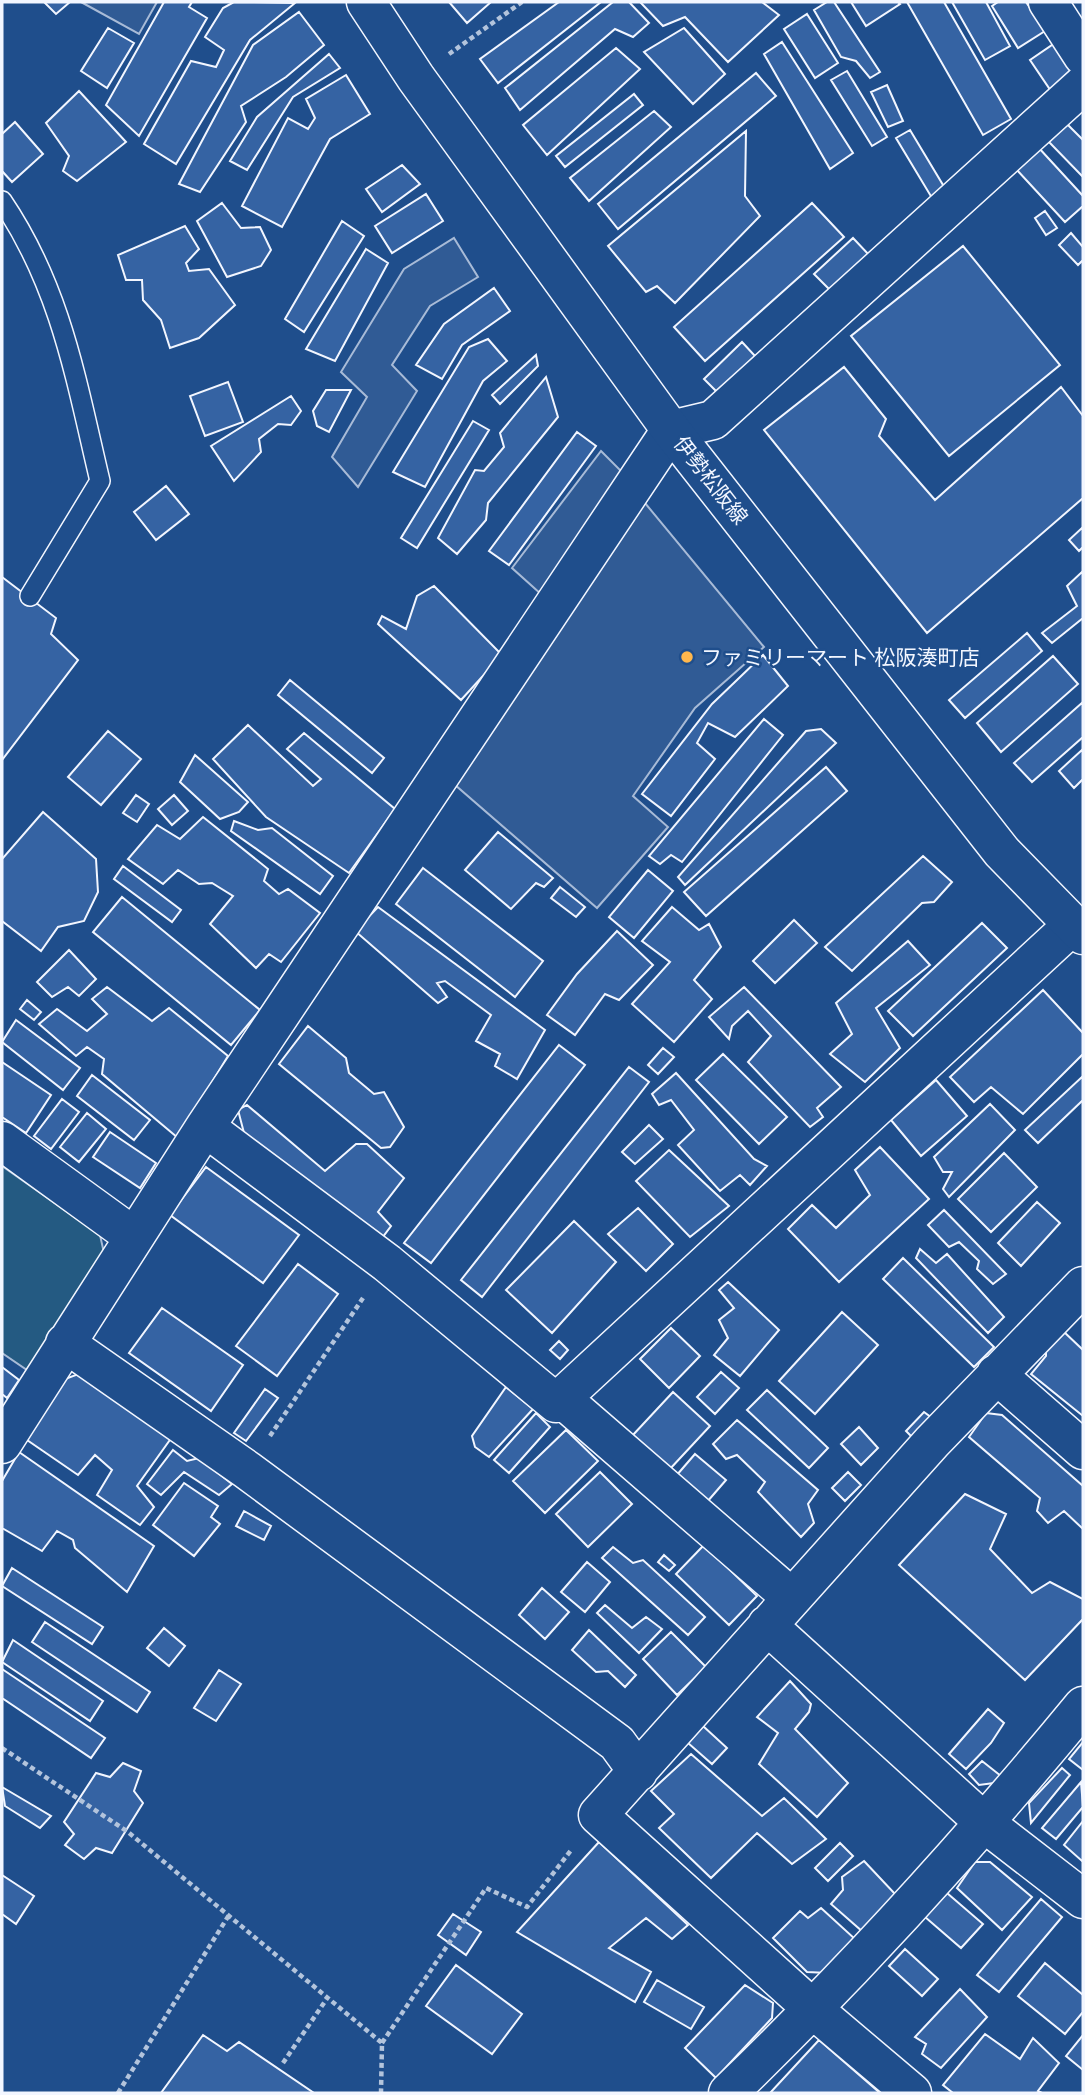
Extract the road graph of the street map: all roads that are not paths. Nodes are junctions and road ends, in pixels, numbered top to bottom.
1 (366, 2) edge
2 (1048, 2) edge
3 (1083, 56) edge
4 (1083, 85) edge
5 (2, 201) edge
6 (671, 430) junction
7 (30, 596) dead end
8 (1078, 930) edge
9 (205, 1127) junction
10 (2, 1141) edge
11 (133, 1236) junction
12 (1083, 1286) edge
13 (65, 1343) junction
14 (996, 1374) junction
15 (561, 1398) junction
16 (2, 1444) edge
17 (1083, 1450) edge
18 (780, 1612) junction
19 (1083, 1706) edge
20 (638, 1772) junction
21 (986, 1824) junction
22 (1083, 1899) edge
23 (814, 2010) junction
24 (728, 2093) edge
25 (912, 2093) edge

1 - 6 street, 伊勢松阪線
2 - 3 street
4 - 6 street
5 - 7 lane
6 - 8 street, 伊勢松阪線
6 - 9 street
8 - 15 street
9 - 11 street
9 - 15 street
10 - 11 street
11 - 13 street
12 - 14 street
13 - 16 street
13 - 20 street
14 - 17 street
14 - 18 street
15 - 18 street
18 - 20 street
18 - 21 street
19 - 21 street
20 - 23 street
21 - 22 street
21 - 23 street
23 - 24 street
23 - 25 street

